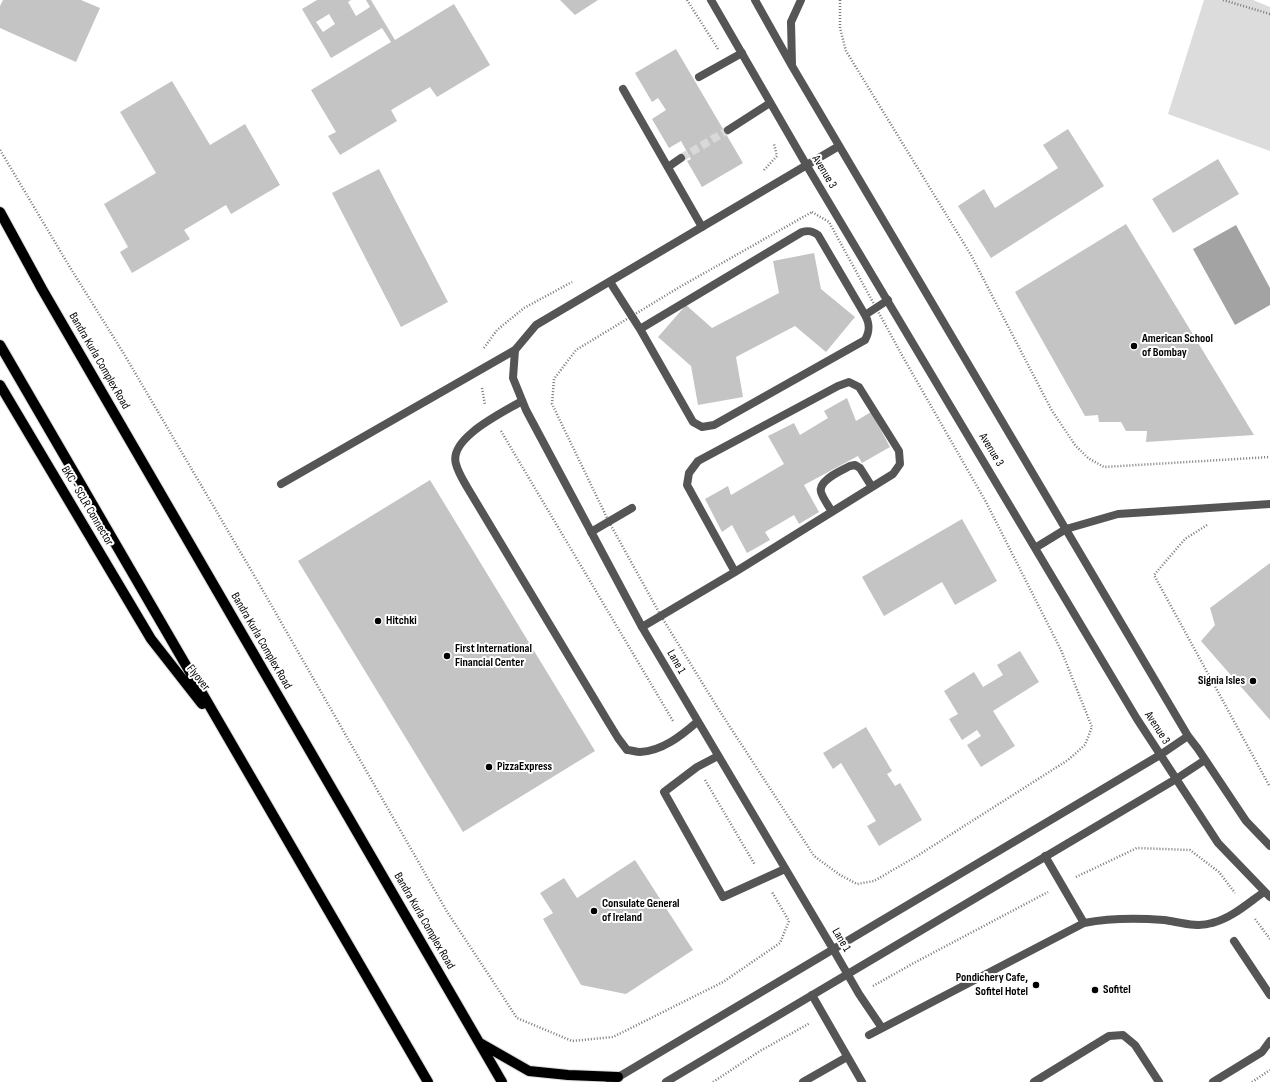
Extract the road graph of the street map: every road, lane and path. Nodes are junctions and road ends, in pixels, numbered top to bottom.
1 (711, 0) edge
2 (755, 0) edge
3 (802, 0) edge
4 (840, 0) edge
5 (1223, 0) edge
6 (1270, 14) edge
7 (742, 53) junction
8 (792, 66) junction
9 (699, 77) dead end
10 (623, 89) dead end
11 (770, 103) junction
12 (728, 130) tunnel mouth
13 (773, 142) dead end
14 (839, 146) junction
15 (0, 150) edge
16 (681, 158) tunnel mouth
17 (807, 166) junction
18 (668, 167) junction
19 (760, 175) dead end
20 (0, 212) edge
21 (702, 227) junction
22 (579, 279) dead end
23 (610, 282) junction
24 (888, 300) junction
25 (877, 307) junction
26 (865, 315) junction
27 (631, 316) junction
28 (640, 329) junction
29 (0, 345) edge
30 (515, 350) junction
31 (481, 369) junction
32 (0, 386) edge
33 (522, 401) junction
34 (494, 419) junction
35 (1270, 457) edge
36 (281, 484) dead end
37 (872, 488) junction
38 (1270, 504) edge
39 (632, 508) dead end
40 (832, 512) junction
41 (609, 522) junction
42 (1213, 522) dead end
43 (1066, 529) junction
44 (591, 532) junction
45 (1035, 548) junction
46 (735, 572) junction
47 (661, 616) junction
48 (642, 627) junction
49 (151, 639) joint
50 (697, 722) junction
51 (224, 732) junction
52 (681, 736) junction
53 (1188, 736) junction
54 (1160, 755) junction
55 (718, 756) junction
56 (1205, 760) junction
57 (697, 767) junction
58 (1176, 779) junction
59 (1270, 787) edge
60 (1270, 846) edge
61 (1045, 856) junction
62 (785, 869) junction
63 (764, 879) junction
64 (1062, 884) junction
65 (1267, 894) edge
66 (1245, 905) junction
67 (1084, 923) junction
68 (1270, 940) edge
69 (1234, 941) dead end
70 (833, 949) junction
71 (847, 974) junction
72 (859, 994) junction
73 (812, 995) junction
74 (1270, 995) edge
75 (823, 1015) junction
76 (882, 1028) junction
77 (869, 1035) dead end
78 (1270, 1041) edge
79 (479, 1042) junction
80 (847, 1057) junction
81 (1270, 1070) edge
82 (614, 1080) edge
83 (428, 1082) edge
84 (502, 1082) edge
85 (666, 1082) edge
86 (713, 1082) edge
87 (803, 1082) edge
88 (862, 1082) edge
89 (1034, 1082) edge
90 (1159, 1082) edge
91 (1213, 1082) edge
92 (1252, 1082) edge

1 - 7 street, Avenue 3
2 - 8 street, Avenue 3
3 - 8 street
4 - 35 path
5 - 6 path
7 - 9 street
7 - 11 street, Avenue 3
8 - 14 street, Avenue 3
10 - 18 street
11 - 12 street
11 - 17 street, Avenue 3
13 - 19 path
14 - 17 street
14 - 43 street, Avenue 3
15 - 63 path
16 - 18 street
17 - 21 street
17 - 24 street, Avenue 3
18 - 21 street
20 - 79 main road, Bandra Kurla Complex Road
21 - 23 street
22 - 31 path
23 - 27 street
23 - 30 street
24 - 25 street
24 - 45 street, Avenue 3
25 - 26 street
25 - 27 path
25 - 47 path
26 - 28 street
26 - 28 street
27 - 28 street
27 - 41 path
29 - 51 main road
30 - 31 street
30 - 33 street, Lane 1
31 - 34 path
31 - 36 street
32 - 49 main road, BKC - SCLR Connector
33 - 34 street
33 - 44 street, Lane 1
34 - 52 path
34 - 52 street
37 - 40 street
37 - 40 street
37 - 46 street
38 - 43 street
39 - 41 street
40 - 46 street
41 - 44 street
41 - 47 path
42 - 59 path
43 - 45 street
43 - 53 street, Avenue 3
44 - 48 street, Lane 1
45 - 54 street, Avenue 3
46 - 47 street
47 - 48 street
48 - 50 street, Lane 1
49 - 51 main road, Flyover
50 - 52 street
50 - 55 street, Lane 1
51 - 83 main road
53 - 54 street
53 - 56 street, Avenue 3
54 - 58 street, Avenue 3
54 - 70 street
55 - 57 street
55 - 62 street, Lane 1
56 - 58 street
56 - 60 street, Avenue 3
57 - 63 path
57 - 63 street
58 - 61 street
58 - 65 street, Avenue 3
61 - 64 street
61 - 71 street
62 - 63 street
62 - 70 street, Lane 1
64 - 66 path
64 - 67 street
64 - 72 path
65 - 66 street
66 - 67 street
66 - 68 path
67 - 76 street
69 - 74 street
70 - 71 street, Lane 1
70 - 82 street
71 - 72 street, Lane 1
71 - 73 street
72 - 76 street, Lane 1
73 - 75 street
73 - 85 street
75 - 80 street
75 - 86 path
76 - 77 street
78 - 91 street
79 - 82 main road
79 - 84 main road, Bandra Kurla Complex Road
80 - 87 street
80 - 88 street
81 - 92 path
89 - 90 street

